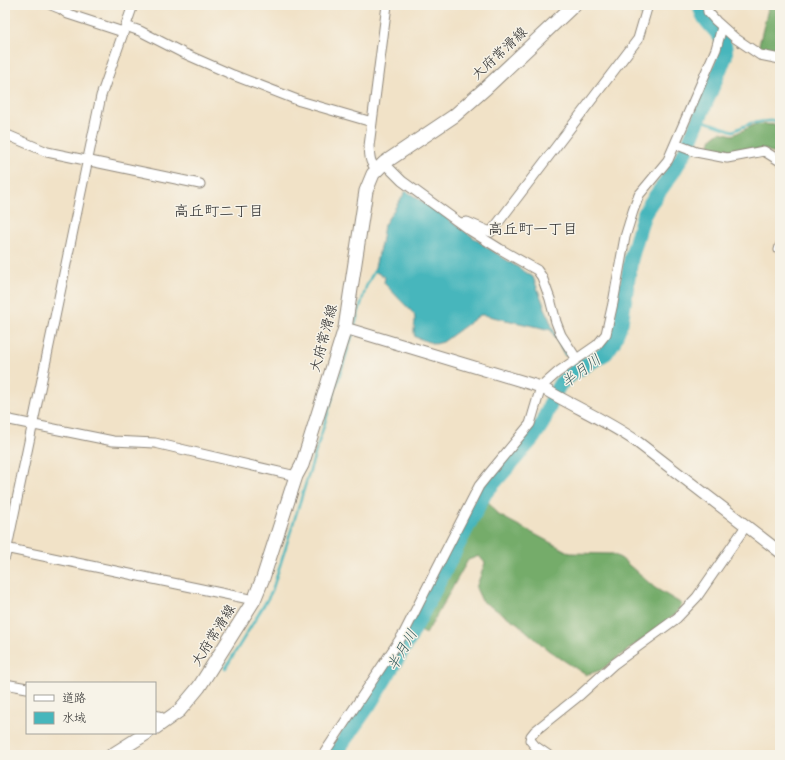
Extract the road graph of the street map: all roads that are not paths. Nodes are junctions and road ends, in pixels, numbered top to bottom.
1 (51, 5) edge
2 (133, 5) edge
3 (574, 5) edge
4 (648, 5) edge
5 (707, 5) edge
6 (385, 6) edge
7 (62, 7) edge
8 (563, 10) edge
9 (124, 29) junction
10 (721, 29) junction
11 (780, 60) edge
12 (372, 122) junction
13 (5, 134) edge
14 (678, 146) junction
15 (88, 161) junction
16 (780, 161) edge
17 (380, 166) junction
18 (200, 184) dead end
19 (461, 223) junction
20 (345, 328) junction
21 (576, 358) junction
22 (544, 389) junction
23 (5, 419) edge
24 (32, 425) junction
25 (296, 476) junction
26 (746, 526) junction
27 (6, 551) edge
28 (780, 552) edge
29 (254, 600) junction
30 (5, 684) edge
31 (26, 688) edge
32 (159, 721) edge
33 (145, 734) edge
34 (112, 755) edge
35 (323, 755) edge
36 (548, 755) edge

1 - 7 street
2 - 9 street
3 - 8 main road, 大府常滑線
4 - 19 street
5 - 10 street
6 - 12 street
7 - 9 street
8 - 17 main road, 大府常滑線
9 - 12 street
9 - 15 street
10 - 11 street
10 - 14 street
12 - 17 street
13 - 15 street
14 - 16 street
14 - 21 street
15 - 18 street
15 - 24 street
17 - 19 street
17 - 20 main road, 大府常滑線
19 - 21 street
20 - 22 street
20 - 25 main road, 大府常滑線
21 - 22 street
22 - 26 street
22 - 35 street
23 - 24 street
24 - 25 street
24 - 27 street
25 - 29 main road, 大府常滑線
26 - 28 street
26 - 36 street
27 - 29 street
29 - 32 main road, 大府常滑線
30 - 31 street
33 - 34 main road

